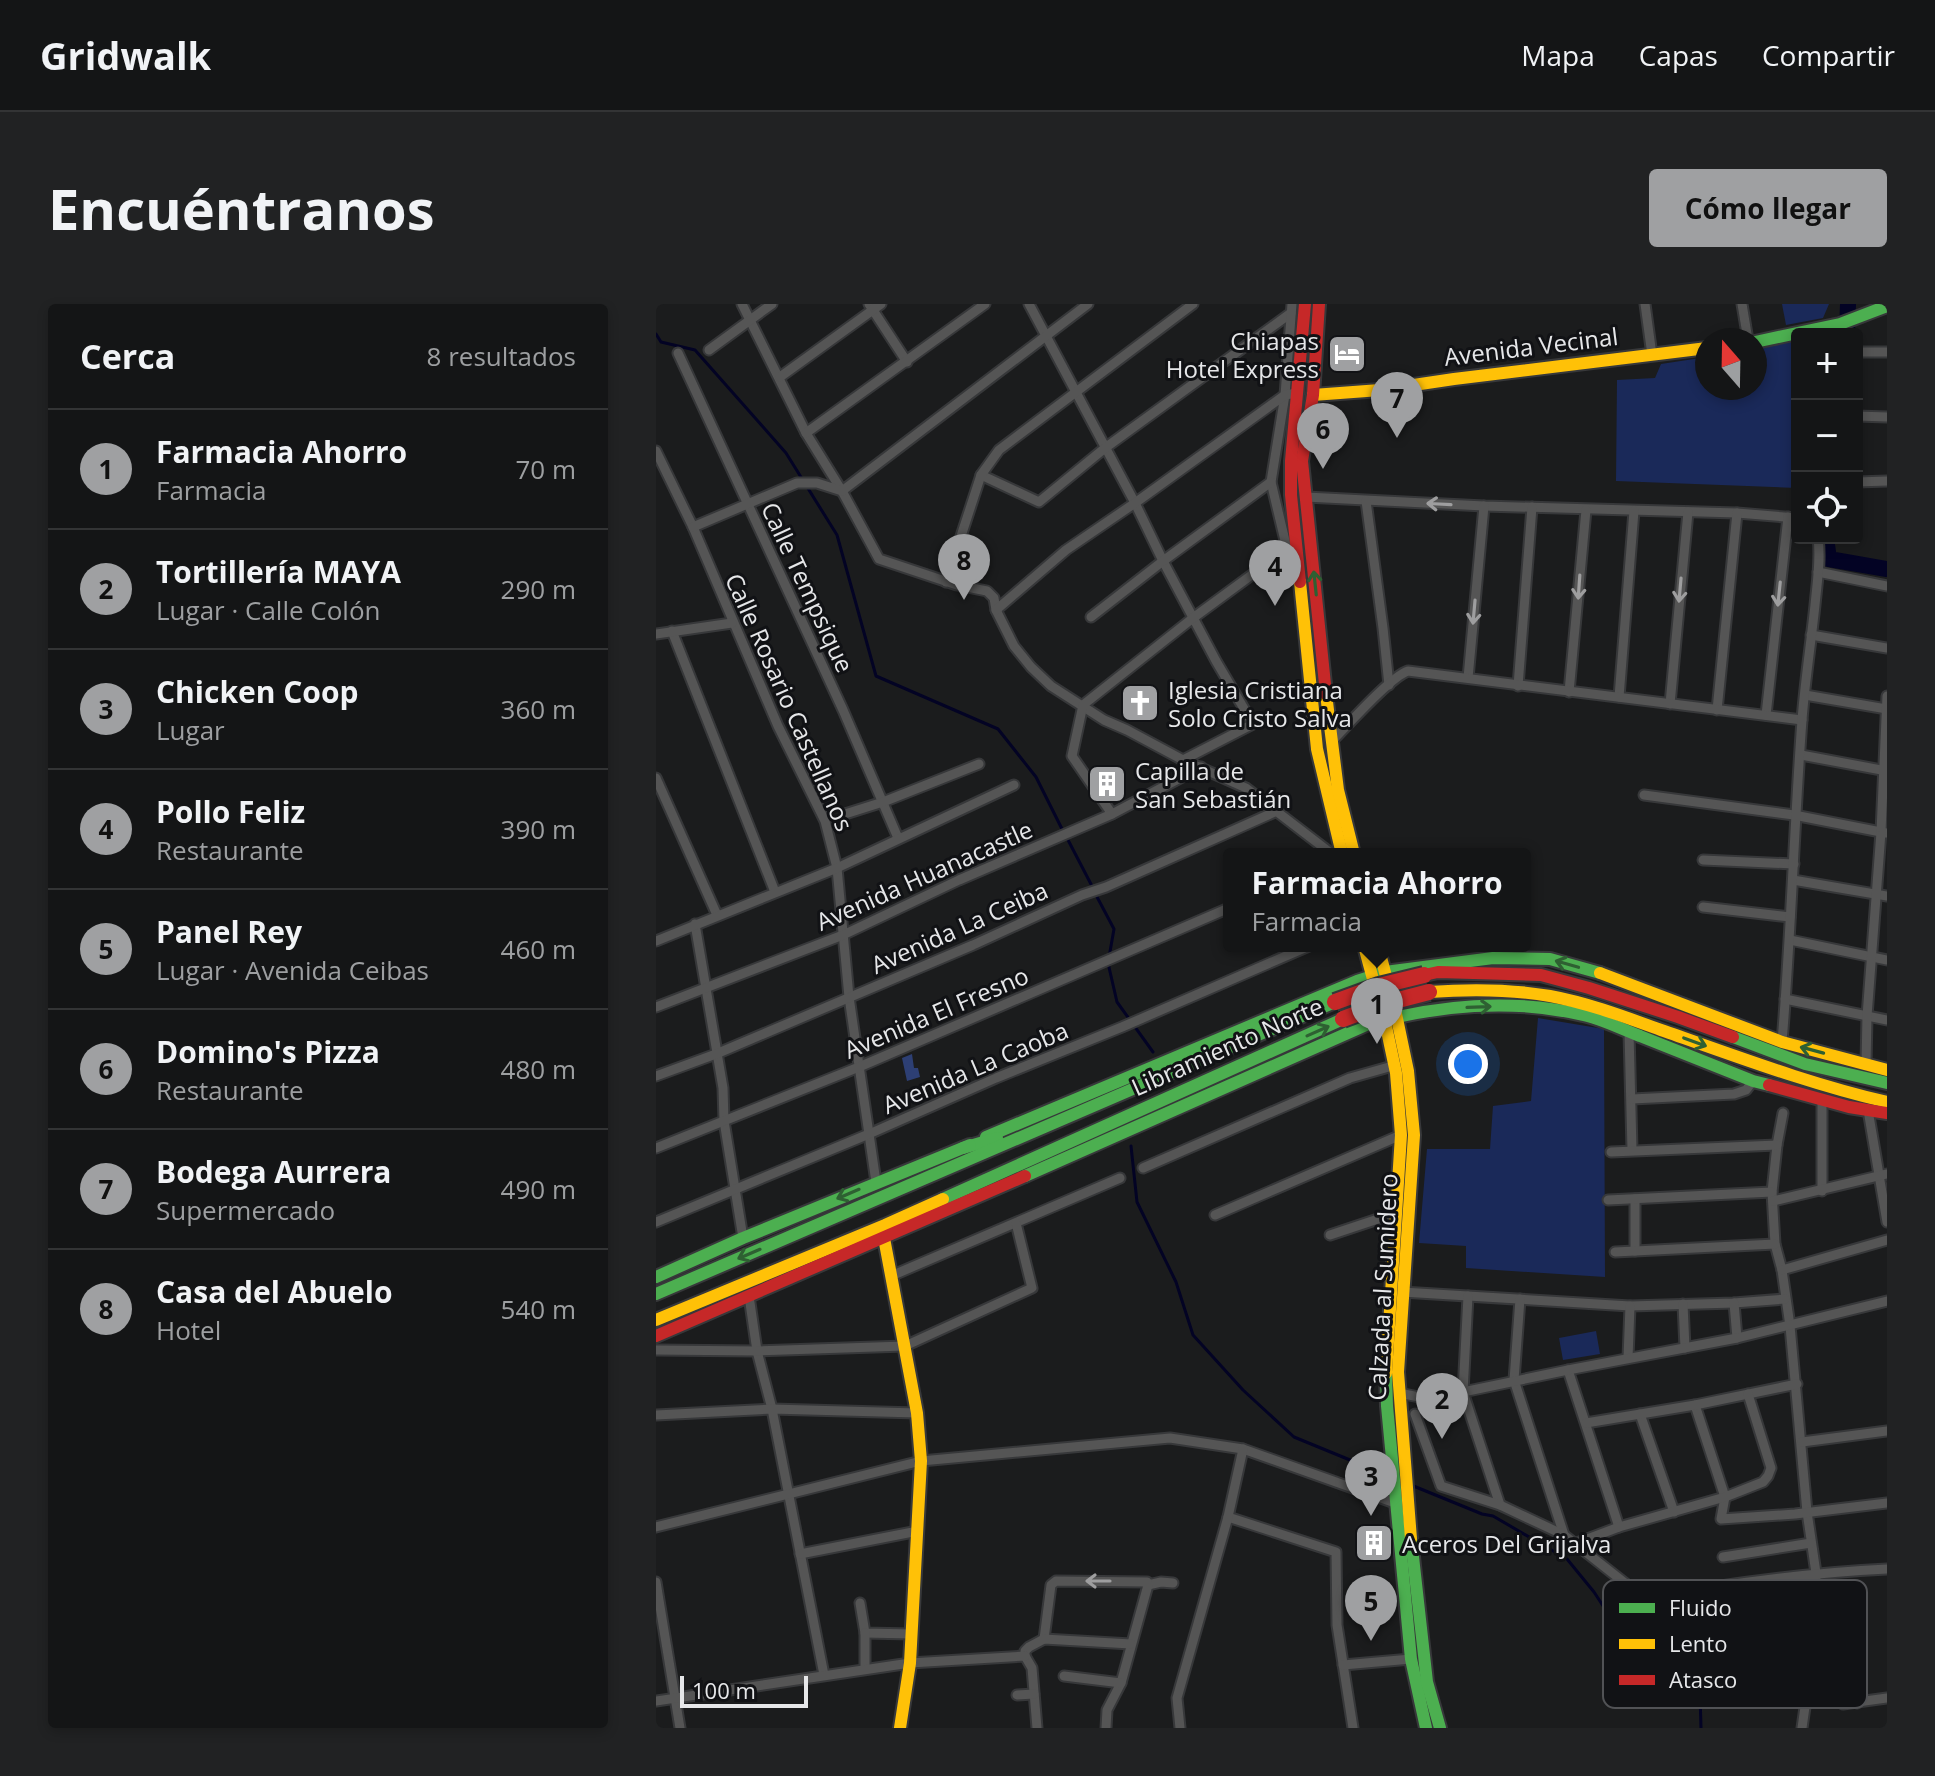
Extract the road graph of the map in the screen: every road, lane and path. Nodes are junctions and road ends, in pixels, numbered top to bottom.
1 (742, 304) edge
2 (772, 304) edge
3 (985, 304) edge
4 (1029, 304) edge
5 (1088, 304) edge
6 (1193, 304) edge
7 (1319, 304) edge
8 (1645, 304) edge
9 (1742, 304) edge
10 (874, 306) edge
11 (1887, 306) edge
12 (1296, 307) edge
13 (1860, 311) edge
14 (750, 321) junction
15 (1746, 328) edge
16 (1046, 336) junction
17 (1767, 339) edge
18 (709, 350) dead end
19 (1695, 350) edge
20 (1863, 352) edge
21 (1887, 352) edge
22 (678, 353) dead end
23 (1652, 355) junction
24 (907, 362) junction
25 (780, 377) junction
26 (1076, 393) junction
27 (1298, 394) junction
28 (1863, 416) edge
29 (1887, 417) edge
30 (806, 433) junction
31 (1105, 448) junction
32 (656, 451) edge
33 (981, 475) junction
34 (1887, 481) edge
35 (1271, 482) junction
36 (1863, 482) edge
37 (842, 491) junction
38 (1306, 497) junction
39 (1366, 501) junction
40 (747, 503) junction
41 (1135, 503) junction
42 (1484, 506) junction
43 (1532, 507) junction
44 (1586, 510) junction
45 (1634, 511) junction
46 (1688, 512) junction
47 (1737, 513) junction
48 (1791, 517) edge
49 (1791, 525) edge
50 (693, 527) junction
51 (1818, 544) edge
52 (1291, 548) junction
53 (1163, 561) junction
54 (1818, 572) junction
55 (946, 582) junction
56 (1887, 586) edge
57 (996, 610) junction
58 (1091, 617) dead end
59 (1193, 618) junction
60 (732, 623) junction
61 (672, 631) junction
62 (656, 634) edge
63 (1313, 635) junction
64 (1811, 635) junction
65 (1887, 648) edge
66 (1468, 678) junction
67 (1389, 685) junction
68 (1518, 686) junction
69 (1569, 692) junction
70 (1805, 695) junction
71 (1887, 696) edge
72 (1619, 697) junction
73 (1670, 704) junction
74 (1083, 705) junction
75 (1886, 709) edge
76 (1717, 710) junction
77 (1766, 715) junction
78 (1802, 720) junction
79 (1331, 742) junction
80 (1801, 755) junction
81 (1183, 760) junction
82 (979, 764) dead end
83 (1201, 767) junction
84 (1885, 771) edge
85 (656, 778) edge
86 (1014, 785) dead end
87 (1644, 795) dead end
88 (883, 802) junction
89 (1277, 811) junction
90 (845, 814) dead end
91 (1112, 814) junction
92 (1794, 815) junction
93 (1884, 833) edge
94 (898, 838) junction
95 (1324, 848) edge
96 (1341, 848) edge
97 (1352, 848) edge
98 (1703, 860) dead end
99 (1794, 864) junction
100 (837, 868) junction
101 (1793, 880) junction
102 (775, 892) junction
103 (1882, 895) edge
104 (1703, 907) dead end
105 (1223, 911) edge
106 (717, 915) junction
107 (1790, 917) junction
108 (695, 924) junction
109 (843, 935) junction
110 (657, 939) edge
111 (1790, 940) junction
112 (1295, 952) edge
113 (1367, 952) edge
114 (1378, 952) edge
115 (1870, 957) junction
116 (1887, 960) edge
117 (1442, 964) junction
118 (1378, 974) junction
119 (706, 988) junction
120 (849, 997) junction
121 (1328, 999) junction
122 (1785, 999) junction
123 (656, 1007) edge
124 (1437, 1010) junction
125 (1867, 1016) junction
126 (1391, 1018) junction
127 (1887, 1020) edge
128 (1342, 1028) junction
129 (1629, 1032) junction
130 (1782, 1042) junction
131 (716, 1054) junction
132 (1866, 1064) junction
133 (1396, 1065) junction
134 (859, 1067) junction
135 (1887, 1070) edge
136 (656, 1076) edge
137 (1753, 1081) junction
138 (1887, 1083) edge
139 (1632, 1099) junction
140 (1822, 1100) junction
141 (1887, 1102) edge
142 (1868, 1110) junction
143 (1783, 1113) dead end
144 (1887, 1113) edge
145 (724, 1121) junction
146 (1056, 1122) junction
147 (869, 1134) junction
148 (1401, 1135) junction
149 (1070, 1144) junction
150 (1777, 1145) junction
151 (656, 1148) edge
152 (963, 1148) junction
153 (1632, 1150) junction
154 (1611, 1152) dead end
155 (1042, 1168) junction
156 (1143, 1168) dead end
157 (1882, 1175) edge
158 (1120, 1178) dead end
159 (876, 1182) junction
160 (735, 1189) junction
161 (1822, 1191) junction
162 (1773, 1197) junction
163 (1635, 1199) junction
164 (1608, 1200) dead end
165 (1396, 1213) junction
166 (1215, 1215) dead end
167 (656, 1222) edge
168 (1887, 1222) edge
169 (1016, 1223) junction
170 (1330, 1235) dead end
171 (743, 1238) junction
172 (884, 1238) junction
173 (1887, 1240) edge
174 (1775, 1244) junction
175 (1635, 1251) junction
176 (1615, 1252) dead end
177 (1782, 1270) junction
178 (891, 1276) junction
179 (656, 1277) edge
180 (1402, 1292) junction
181 (656, 1294) edge
182 (749, 1296) junction
183 (1468, 1296) junction
184 (1520, 1299) junction
185 (1785, 1299) junction
186 (1887, 1301) edge
187 (1734, 1303) junction
188 (1683, 1304) junction
189 (1630, 1306) junction
190 (656, 1320) edge
191 (1790, 1326) junction
192 (656, 1336) edge
193 (1737, 1338) junction
194 (905, 1346) junction
195 (1685, 1348) junction
196 (656, 1350) edge
197 (757, 1351) junction
198 (1393, 1357) junction
199 (1628, 1358) junction
200 (1568, 1370) junction
201 (1514, 1380) junction
202 (1797, 1384) junction
203 (1463, 1392) junction
204 (1399, 1393) junction
205 (1748, 1394) junction
206 (1424, 1398) junction
207 (1695, 1405) junction
208 (772, 1409) junction
209 (917, 1413) junction
210 (1415, 1414) junction
211 (1640, 1414) junction
212 (656, 1415) edge
213 (1586, 1423) junction
214 (1401, 1428) junction
215 (1421, 1429) junction
216 (1887, 1431) edge
217 (1802, 1442) junction
218 (1243, 1449) junction
219 (921, 1461) junction
220 (1398, 1464) junction
221 (787, 1494) junction
222 (1725, 1497) junction
223 (1399, 1502) junction
224 (1887, 1503) edge
225 (1500, 1505) junction
226 (1674, 1512) junction
227 (1807, 1512) junction
228 (1228, 1517) junction
229 (656, 1527) edge
230 (1619, 1527) junction
231 (918, 1531) junction
232 (1564, 1535) junction
233 (1811, 1543) junction
234 (1574, 1544) junction
235 (800, 1554) junction
236 (1723, 1557) dead end
237 (1887, 1569) edge
238 (1816, 1573) junction
239 (1621, 1580) edge
240 (1765, 1580) edge
241 (1816, 1580) edge
242 (656, 1582) edge
243 (1146, 1583) junction
244 (1173, 1583) dead end
245 (860, 1603) dead end
246 (865, 1633) junction
247 (912, 1634) junction
248 (1415, 1636) junction
249 (1044, 1639) junction
250 (1131, 1644) junction
251 (1025, 1656) junction
252 (1411, 1659) junction
253 (910, 1663) junction
254 (1343, 1665) junction
255 (865, 1668) junction
256 (824, 1675) junction
257 (1064, 1676) dead end
258 (1121, 1683) junction
259 (1034, 1694) junction
260 (1017, 1695) dead end
261 (675, 1698) junction
262 (1887, 1698) edge
263 (656, 1701) edge
264 (1867, 1701) edge
265 (1805, 1708) edge
266 (680, 1728) edge
267 (900, 1728) edge
268 (1037, 1728) edge
269 (1106, 1728) edge
270 (1180, 1728) edge
271 (1353, 1728) edge
272 (1426, 1728) edge
273 (1440, 1728) edge
274 (1802, 1728) edge

1 - 14 street
2 - 14 street
3 - 24 street
4 - 16 street
5 - 16 street
6 - 26 street
7 - 27 main road
8 - 23 street
9 - 15 street
10 - 24 street
10 - 25 street
11 - 13 main road
12 - 27 main road
12 - 31 street
13 - 17 main road
14 - 18 street
14 - 25 street
16 - 26 street
16 - 37 street
19 - 23 main road, Avenida Vecinal
20 - 21 street
22 - 40 street, Calle Tempsique
23 - 27 main road, Avenida Vecinal
24 - 30 street
25 - 30 street
26 - 31 street
26 - 33 street
27 - 35 street
27 - 38 main road
27 - 41 street
27 - 52 main road
28 - 29 street
30 - 37 street
31 - 33 street
31 - 41 street
32 - 50 street, Calle Rosario Castellanos
33 - 55 street
34 - 36 street
35 - 52 street
35 - 53 street
37 - 40 street
37 - 55 street
38 - 39 street
63 -> 38 main road
42 -> 39 street
39 - 67 street
40 - 50 street
40 - 88 street, Calle Tempsique
41 - 53 street
41 - 57 street
42 - 43 street
42 -> 66 street
43 - 44 street
43 - 68 street
44 - 45 street
44 -> 69 street
45 - 46 street
45 - 72 street
46 - 47 street
46 -> 73 street
47 - 48 street
47 - 76 street
49 -> 77 street
50 - 60 street, Calle Rosario Castellanos
51 - 54 street
52 - 59 street
52 - 63 main road
53 - 58 street
53 - 59 street
54 - 56 street
54 - 64 street
55 - 57 street
57 - 74 street
59 - 74 street
59 - 81 street
60 - 61 street
60 - 100 street, Calle Rosario Castellanos
61 - 62 street
61 - 102 street
63 - 79 main road
63 - 96 main road
64 - 65 street
64 - 70 street
66 - 67 street
66 - 68 street
67 - 79 street
68 - 69 street
69 - 72 street
70 - 75 street
70 - 78 street
71 - 75 street
72 - 73 street
73 - 76 street
74 - 81 street
74 - 91 street
75 - 84 street
76 - 77 street
77 - 78 street
78 - 80 street
79 - 97 main road
80 - 84 street
80 - 92 street
81 - 83 street
82 - 88 street
83 - 89 street
83 - 91 street, Avenida Huanacastle
84 - 93 street
85 - 106 street
86 - 94 street
87 - 92 street
88 - 90 street
88 - 94 street, Calle Tempsique
89 - 95 street
89 - 120 street, Avenida La Ceiba
91 - 109 street, Avenida Huanacastle
92 - 93 street
92 - 99 street
93 - 103 street
94 - 100 street
98 - 99 street
99 - 101 street
100 - 102 street
100 - 109 street, Calle Rosario Castellanos
101 - 103 street
101 - 107 street
102 - 106 street
103 - 115 street
104 - 107 street
105 - 134 street, Avenida El Fresno
106 - 108 street
107 - 111 street
108 - 110 street
108 - 119 street
109 - 119 street, Avenida Huanacastle
109 - 120 street, Calle Rosario Castellanos
111 - 115 street
111 - 122 street
112 - 147 street, Avenida La Caoba
113 - 118 main road
114 - 118 main road
115 - 116 street
115 - 125 street
117 - 118 main road
117 - 124 main road
130 -> 117 main road
118 - 121 main road
118 - 126 main road
119 - 123 street, Avenida Huanacastle
119 - 131 street
120 - 131 street, Avenida La Ceiba
120 - 134 street, Calle Rosario Castellanos
121 - 128 main road
121 - 138 main road, Libramiento Norte, bridge
121 - 146 main road, Libramiento Norte
121 - 152 main road
122 - 125 street
122 - 130 street
124 - 126 main road, Libramiento Norte
124 -> 129 main road, Libramiento Norte
125 - 127 street
125 - 132 street
126 - 128 main road, Libramiento Norte
126 - 133 main road
126 - 180 main road, Calzada al Sumidero
128 -> 141 main road, Libramiento Norte, bridge
149 -> 128 main road, Libramiento Norte
128 - 155 main road, Libramiento Norte
129 - 137 main road, Libramiento Norte
129 - 139 street
132 -> 130 main road
131 - 136 street, Avenida La Ceiba
131 - 145 street
132 - 135 main road
133 - 148 main road
133 - 156 street
134 - 145 street, Avenida El Fresno
134 - 147 street, Calle Rosario Castellanos
137 - 139 street
137 - 140 main road, Libramiento Norte
139 - 153 street
140 - 142 main road, Libramiento Norte
140 - 161 street
142 - 144 main road, Libramiento Norte
142 - 157 street
143 - 150 street
145 - 151 street, Avenida El Fresno
145 - 160 street
146 - 152 main road
146 -> 181 main road, Libramiento Norte
147 - 159 street, Calle Rosario Castellanos
147 - 160 street, Avenida La Caoba
148 - 165 main road
148 - 166 street
149 - 155 main road
149 - 190 main road, Libramiento Norte
150 - 153 street
150 - 162 street
152 - 159 main road
153 - 154 street
155 - 172 main road, Libramiento Norte
157 - 161 street
157 - 168 street
158 - 169 street
159 -> 171 main road
160 - 167 street, Avenida La Caoba
160 - 171 street
161 - 162 street
162 - 163 street
162 - 174 street
163 - 164 street
163 - 175 street
165 - 170 street
165 - 198 main road
169 - 178 street
169 - 194 street
171 - 179 main road
172 - 178 main road
172 - 182 main road, Libramiento Norte
173 - 177 street
174 - 175 street
174 - 177 street
175 - 176 street
177 - 185 street
178 - 194 main road
180 - 183 street
180 - 198 main road, Calzada al Sumidero
182 - 192 main road, Libramiento Norte
182 - 197 street
183 - 184 street
183 - 203 street
184 - 189 street
184 - 201 street
185 - 187 street
185 - 191 street
186 - 191 street
187 - 188 street
187 - 193 street
188 - 189 street
188 - 195 street
189 - 199 street
191 - 193 street
191 - 202 street
193 - 195 street
194 - 197 street
194 - 209 main road
195 - 199 street
196 - 197 street
197 - 208 street
198 - 204 main road, Calzada al Sumidero
198 - 220 main road
199 - 200 street
200 - 201 street
200 - 213 street
201 - 203 street
201 - 232 street
202 - 205 street
202 - 217 street
203 - 206 street
203 - 225 street
204 - 206 street
204 - 214 main road, Calzada al Sumidero
205 - 207 street
205 - 222 street
206 - 210 street
207 - 211 street
207 - 222 street
208 - 209 street
208 - 212 street
208 - 221 street
209 - 219 main road
210 - 214 street
210 - 215 street
211 - 213 street
211 - 226 street
213 - 230 street
214 - 215 street
214 - 220 main road, Calzada al Sumidero
215 - 225 street
216 - 217 street
217 - 227 street
218 - 219 street
218 - 223 street
218 - 228 street
219 - 221 street
219 - 231 main road
220 - 223 main road, Calzada al Sumidero
221 - 229 street
221 - 235 street
222 - 226 street
222 - 227 street
223 - 248 main road, Calzada al Sumidero
224 - 227 street
225 - 232 street
226 - 230 street
227 - 233 street
228 - 254 street
228 - 270 street
230 - 234 street
231 - 235 street
231 - 247 main road
232 - 234 street
233 - 236 street
233 - 238 street
234 - 239 street
235 - 256 street
237 - 238 street
238 - 240 street
238 - 241 street
242 - 261 street
243 - 244 street
243 -> 249 street
243 - 250 street
245 - 246 street
246 - 247 street
246 - 255 street
247 - 253 main road
248 - 252 main road, Calzada al Sumidero
248 - 273 main road, Calzada al Sumidero
249 - 250 street
249 - 251 street
250 - 258 street
251 - 253 street
251 - 259 street
252 - 254 street
252 - 272 main road, Calzada al Sumidero
253 - 255 street
253 - 267 main road
254 - 271 street
255 - 256 street
256 - 261 street
257 - 258 street
258 - 269 street
259 - 260 street
259 - 268 street
261 - 263 street
261 - 266 street
262 - 264 street
265 - 274 street

